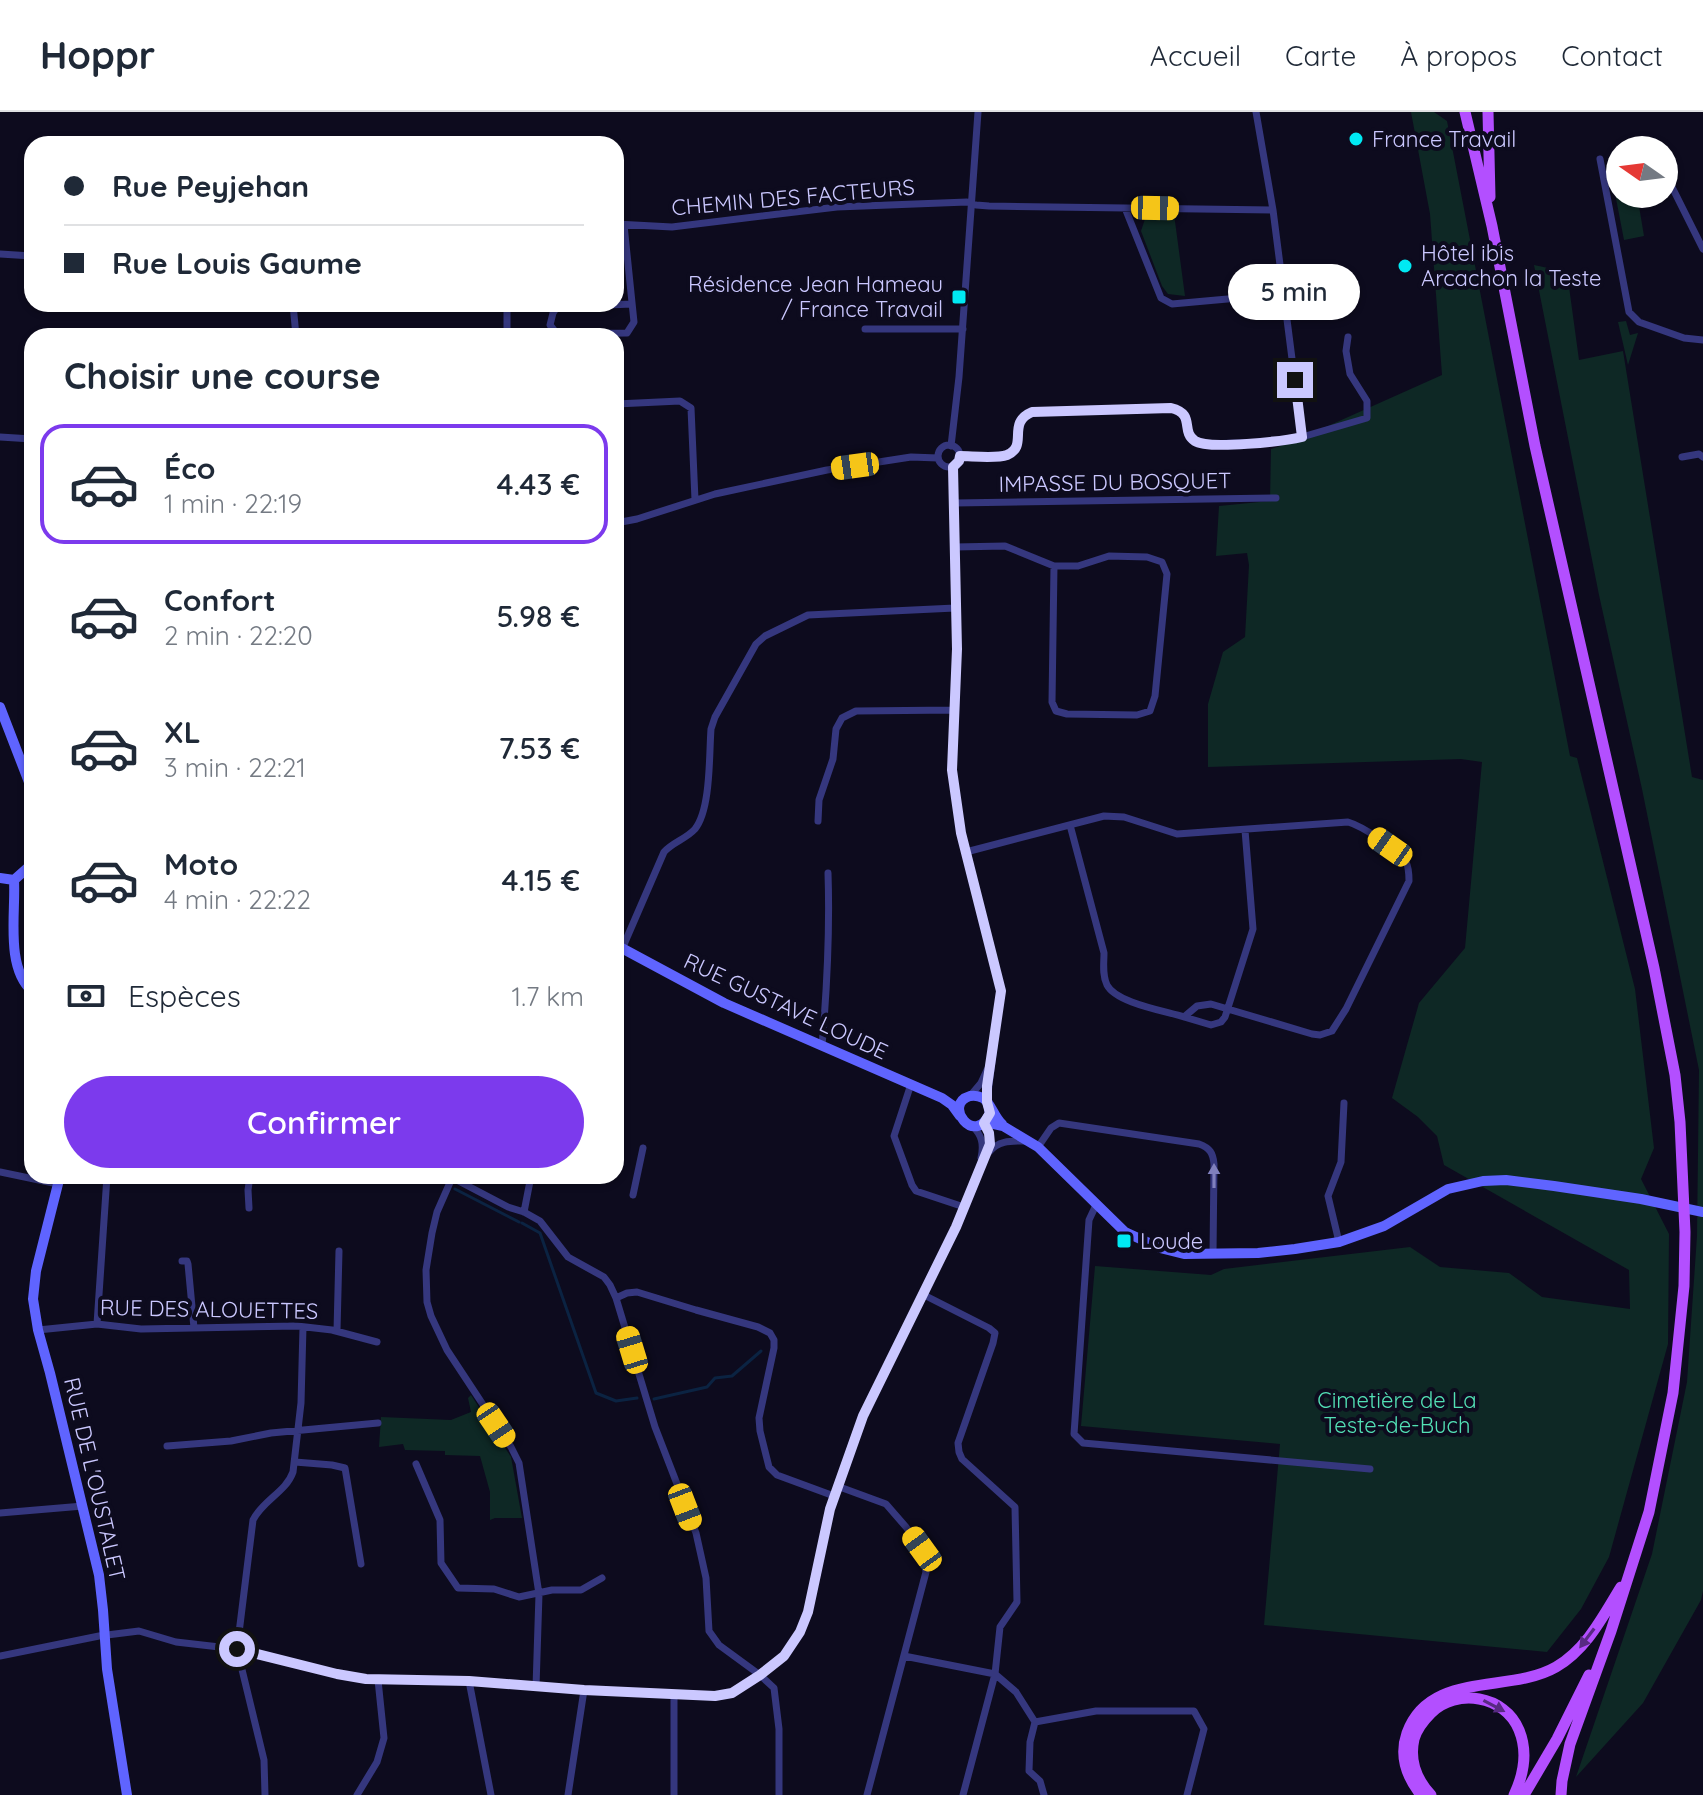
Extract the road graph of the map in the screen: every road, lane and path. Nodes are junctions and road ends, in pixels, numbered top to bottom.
1 (978, 112) edge
2 (1256, 112) edge
3 (1465, 112) edge
4 (1488, 112) edge
5 (1600, 159) dead end
6 (1604, 175) joint
7 (1678, 199) edge
8 (972, 204) junction
9 (1125, 208) junction
10 (1273, 210) junction
11 (624, 224) edge
12 (1492, 226) junction
13 (1703, 249) edge
14 (624, 251) edge
15 (0, 254) edge
16 (24, 256) edge
17 (1284, 294) junction
18 (624, 304) edge
19 (632, 304) junction
20 (865, 329) dead end
21 (963, 329) junction
22 (624, 333) edge
23 (1348, 337) dead end
24 (1703, 340) edge
25 (624, 404) edge
26 (0, 437) edge
27 (1302, 437) junction
28 (24, 438) edge
29 (951, 446) junction
30 (960, 456) junction
31 (1682, 457) dead end
32 (1703, 457) edge
33 (938, 458) junction
34 (953, 467) junction
35 (1276, 498) dead end
36 (695, 500) junction
37 (955, 503) junction
38 (624, 521) edge
39 (955, 547) junction
40 (1054, 566) junction
41 (955, 608) junction
42 (0, 707) edge
43 (954, 710) junction
44 (24, 769) edge
45 (818, 821) dead end
46 (1070, 825) junction
47 (1245, 830) junction
48 (966, 852) junction
49 (24, 871) edge
50 (828, 873) dead end
51 (0, 878) edge
52 (14, 880) junction
53 (624, 936) edge
54 (624, 950) edge
55 (24, 981) edge
56 (1227, 1009) junction
57 (1184, 1017) junction
58 (822, 1046) junction
59 (992, 1057) junction
60 (911, 1084) junction
61 (968, 1097) junction
62 (942, 1098) junction
63 (987, 1102) junction
64 (1344, 1103) dead end
65 (960, 1116) junction
66 (984, 1122) junction
67 (971, 1126) junction
68 (1003, 1126) junction
69 (1033, 1144) junction
70 (643, 1148) dead end
71 (980, 1168) junction
72 (0, 1172) edge
73 (24, 1175) edge
74 (58, 1184) edge
75 (106, 1184) edge
76 (249, 1184) edge
77 (448, 1184) edge
78 (464, 1184) edge
79 (529, 1184) edge
80 (633, 1195) dead end
81 (1096, 1205) junction
82 (964, 1207) junction
83 (249, 1208) dead end
84 (524, 1212) junction
85 (1703, 1212) edge
86 (1339, 1242) junction
87 (339, 1251) dead end
88 (1213, 1254) junction
89 (182, 1261) dead end
90 (922, 1294) junction
91 (616, 1298) junction
92 (97, 1324) junction
93 (303, 1327) junction
94 (194, 1328) junction
95 (38, 1330) junction
96 (337, 1331) junction
97 (377, 1342) dead end
98 (378, 1423) dead end
99 (298, 1431) junction
100 (167, 1446) dead end
101 (295, 1462) junction
102 (416, 1464) dead end
103 (1370, 1469) dead end
104 (837, 1486) junction
105 (834, 1496) junction
106 (83, 1506) junction
107 (0, 1513) edge
108 (361, 1564) dead end
109 (1630, 1573) junction
110 (602, 1578) dead end
111 (539, 1594) junction
112 (1611, 1631) junction
113 (104, 1636) junction
114 (237, 1649) junction
115 (0, 1656) edge
116 (904, 1656) junction
117 (995, 1674) junction
118 (760, 1675) junction
119 (378, 1680) junction
120 (469, 1681) junction
121 (536, 1687) junction
122 (584, 1690) junction
123 (674, 1695) junction
124 (1035, 1722) junction
125 (127, 1795) edge
126 (265, 1795) edge
127 (357, 1795) edge
128 (491, 1795) edge
129 (568, 1795) edge
130 (674, 1795) edge
131 (779, 1795) edge
132 (867, 1795) edge
133 (963, 1795) edge
134 (1044, 1795) edge
135 (1187, 1795) edge
136 (1421, 1795) edge
137 (1431, 1795) edge
138 (1514, 1795) edge
139 (1524, 1795) edge
140 (1561, 1795) edge

1 - 8 street
2 - 10 street
3 - 12 main road
4 - 12 main road
5 - 6 street
6 - 24 street
7 - 13 street
8 - 9 street, CHEMIN DES FACTEURS
8 - 11 street, CHEMIN DES FACTEURS
8 - 21 street
9 - 10 street, CHEMIN DES FACTEURS
9 - 17 street
10 - 17 street
12 - 109 main road
14 - 19 street
15 - 16 street
17 - 27 street
18 - 19 street
19 - 22 street
20 - 21 street
21 - 29 street
23 - 27 street
25 - 36 street
26 - 28 street
27 - 30 street
29 - 30 street
29 - 33 street
30 - 34 street
31 - 32 street
33 - 34 street
33 - 36 street
34 - 37 street
35 - 37 street, IMPASSE DU BOSQUET
36 - 38 street
37 - 39 street
39 - 40 street
39 - 41 street
40 - 40 street
41 - 43 street
41 - 53 street
42 - 44 street
43 - 45 street
43 - 48 street
46 - 47 street
46 - 48 street
46 - 57 street
47 - 56 street
47 - 56 street
48 - 59 street
49 - 52 street
50 - 58 street
51 - 52 street
52 - 55 street
54 - 58 street, RUE GUSTAVE LOUDE
56 - 57 street
56 - 57 street
58 - 60 street, RUE GUSTAVE LOUDE
59 - 61 street
59 - 63 street
60 - 62 street, RUE GUSTAVE LOUDE
60 - 82 street
61 - 62 street, RUE GUSTAVE LOUDE
61 - 63 street
61 - 65 street
62 - 65 street, RUE GUSTAVE LOUDE
63 - 66 street
63 - 68 street
64 - 86 street
65 - 67 street
66 - 67 street
66 - 68 street
66 - 71 street
67 - 71 street
68 - 69 street
69 - 71 street
69 - 81 street
88 -> 69 street
70 - 80 street
71 - 82 street
72 - 73 street
74 - 95 street, RUE DE L'OUSTALET
75 - 92 street
76 - 83 street
77 - 111 street
78 - 84 street
79 - 84 street
81 - 88 street
81 - 103 street
82 - 90 street
84 - 91 street
85 - 86 street
86 - 88 street
87 - 96 street
89 - 94 street
90 - 104 street
90 - 117 street
91 - 105 street
91 - 118 street
92 - 94 street, RUE DES ALOUETTES
92 - 95 street, RUE DES ALOUETTES
93 - 94 street, RUE DES ALOUETTES
93 - 96 street, RUE DES ALOUETTES
93 - 99 street
95 - 106 street, RUE DE L'OUSTALET
96 - 97 street, RUE DES ALOUETTES
98 - 99 street
99 - 100 street
99 - 101 street
101 - 108 street
101 - 114 street
102 - 111 street
104 - 105 street
104 - 116 street
105 - 118 street
106 - 107 street
106 - 113 street, RUE DE L'OUSTALET
109 - 112 main road
109 -> 136 main road
110 - 111 street
111 - 121 street
112 - 139 main road
112 - 140 main road
113 - 114 street
113 - 115 street
113 - 125 street, RUE DE L'OUSTALET
114 - 119 street
114 - 126 street
116 - 117 street
116 - 132 street
117 - 124 street
117 - 133 street
118 - 123 street
118 - 131 street
119 - 120 street
119 - 127 street
120 - 121 street
120 - 128 street
121 - 122 street
122 - 123 street
122 - 129 street
123 - 130 street
124 - 134 street
124 - 135 street
137 -> 138 main road

